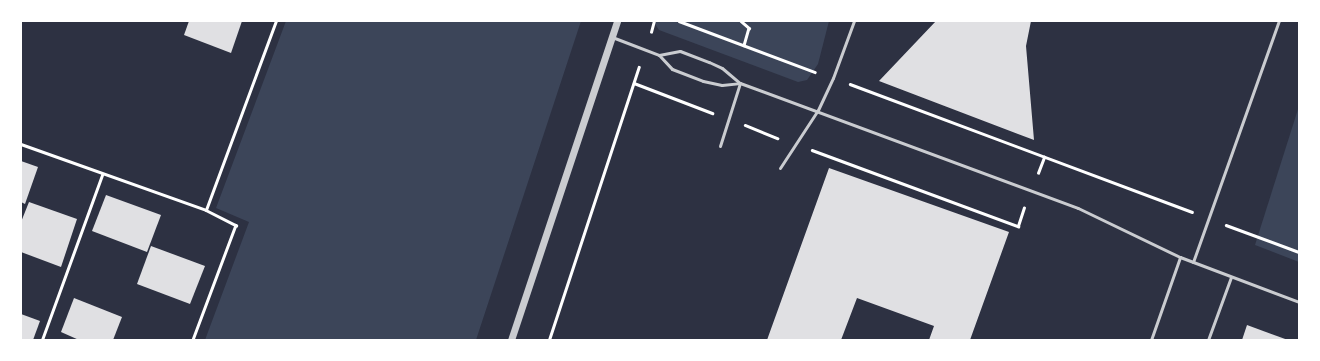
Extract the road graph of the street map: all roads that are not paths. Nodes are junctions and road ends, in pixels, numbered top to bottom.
1 (617, 21) edge
2 (854, 21) edge
3 (1279, 21) edge
4 (612, 36) junction
5 (658, 55) junction
6 (740, 83) junction
7 (818, 110) junction
8 (720, 146) dead end
9 (780, 168) dead end
10 (1180, 257) junction
11 (1193, 262) junction
12 (1231, 277) junction
13 (1299, 302) edge
14 (511, 340) edge
15 (1151, 340) edge
16 (1208, 340) edge

1 - 4 street
2 - 7 lane
3 - 11 lane
4 - 5 lane
4 - 14 street
5 - 6 lane
5 - 6 lane
6 - 7 lane
6 - 8 lane
7 - 9 lane
7 - 10 lane
10 - 11 lane
10 - 15 lane
11 - 12 lane
12 - 13 lane
12 - 16 lane

